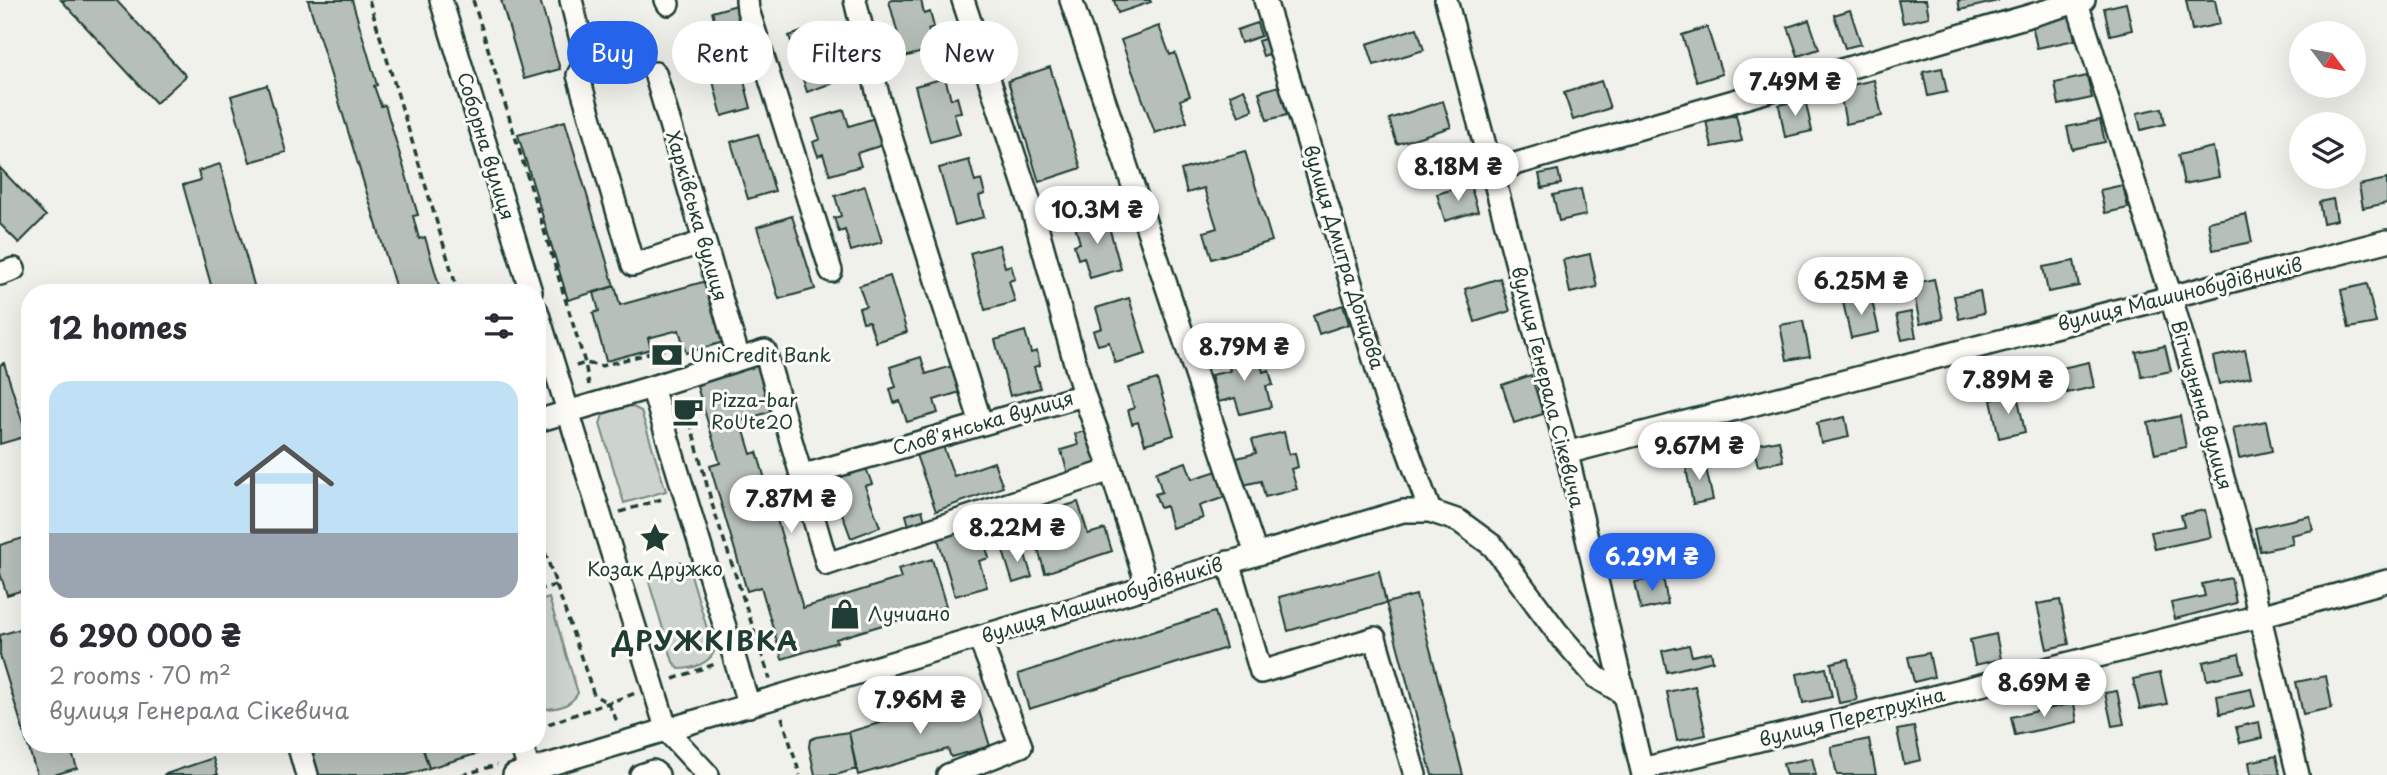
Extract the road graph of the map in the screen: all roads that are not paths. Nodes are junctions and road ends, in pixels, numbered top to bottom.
1 (441, 0) edge
2 (571, 0) edge
3 (747, 0) edge
4 (855, 0) edge
5 (962, 0) edge
6 (1071, 0) edge
7 (1265, 0) edge
8 (1446, 0) edge
9 (2079, 1) edge
10 (658, 84) edge
11 (1491, 171) junction
12 (2387, 241) edge
13 (703, 242) junction
14 (831, 271) dead end
15 (529, 284) edge
16 (2171, 296) junction
17 (546, 340) edge
18 (745, 357) junction
19 (652, 387) junction
20 (1084, 395) junction
21 (568, 411) junction
22 (546, 418) edge
23 (981, 423) junction
24 (1566, 453) junction
25 (1111, 470) junction
26 (801, 476) junction
27 (1430, 512) junction
28 (1256, 554) junction
29 (1228, 562) junction
30 (2387, 581) edge
31 (1147, 586) junction
32 (2260, 616) junction
33 (979, 637) junction
34 (1624, 694) junction
35 (749, 706) junction
36 (667, 731) junction
37 (301, 753) edge
38 (515, 769) edge
39 (551, 770) edge
40 (1642, 772) edge
41 (307, 775) edge
42 (640, 775) edge
43 (658, 775) edge
44 (708, 775) edge
45 (948, 775) edge
46 (1415, 775) edge
47 (2298, 775) edge

1 - 15 street, Соборна вулиця
2 - 13 street
3 - 14 street
4 - 23 street
5 - 20 street, Слов'янська вулиця
6 - 28 street
7 - 27 street, вулиця Дмитра Донцова
8 - 11 street, вулиця Генерала Сікевича
9 - 11 street
9 - 16 street, Вітчизняна вулиця
10 - 13 street, Харківська вулиця
11 - 24 street, вулиця Генерала Сікевича
12 - 16 street, вулиця Машинобудівників
13 - 18 street, Харківська вулиця
16 - 24 street, вулиця Машинобудівників
16 - 32 street, Вітчизняна вулиця
17 - 21 street
18 - 19 street
18 - 26 street
19 - 21 street
19 - 35 street
20 - 23 street, Слов'янська вулиця
20 - 25 street, Слов'янська вулиця
21 - 22 street
21 - 36 street
23 - 26 street, Слов'янська вулиця
24 - 34 street, вулиця Генерала Сікевича
25 - 26 street
25 - 31 street, Слов'янська вулиця
27 - 28 street, вулиця Машинобудівників
27 - 34 street, вулиця Машинобудівників
28 - 29 street, вулиця Машинобудівників
29 - 31 street, вулиця Машинобудівників
29 - 46 street
30 - 32 street, вулиця Перетрухіна
31 - 33 street, вулиця Машинобудівників
32 - 40 street, вулиця Перетрухіна
32 - 47 street, Вітчизняна вулиця
33 - 35 street, вулиця Машинобудівників
33 - 45 street
34 - 40 street, вулиця Генерала Сікевича
35 - 36 street, вулиця Машинобудівників
36 - 39 street, вулиця Машинобудівників
36 - 44 street
37 - 41 street
38 - 39 street, вулиця Машинобудівників
42 - 43 street

